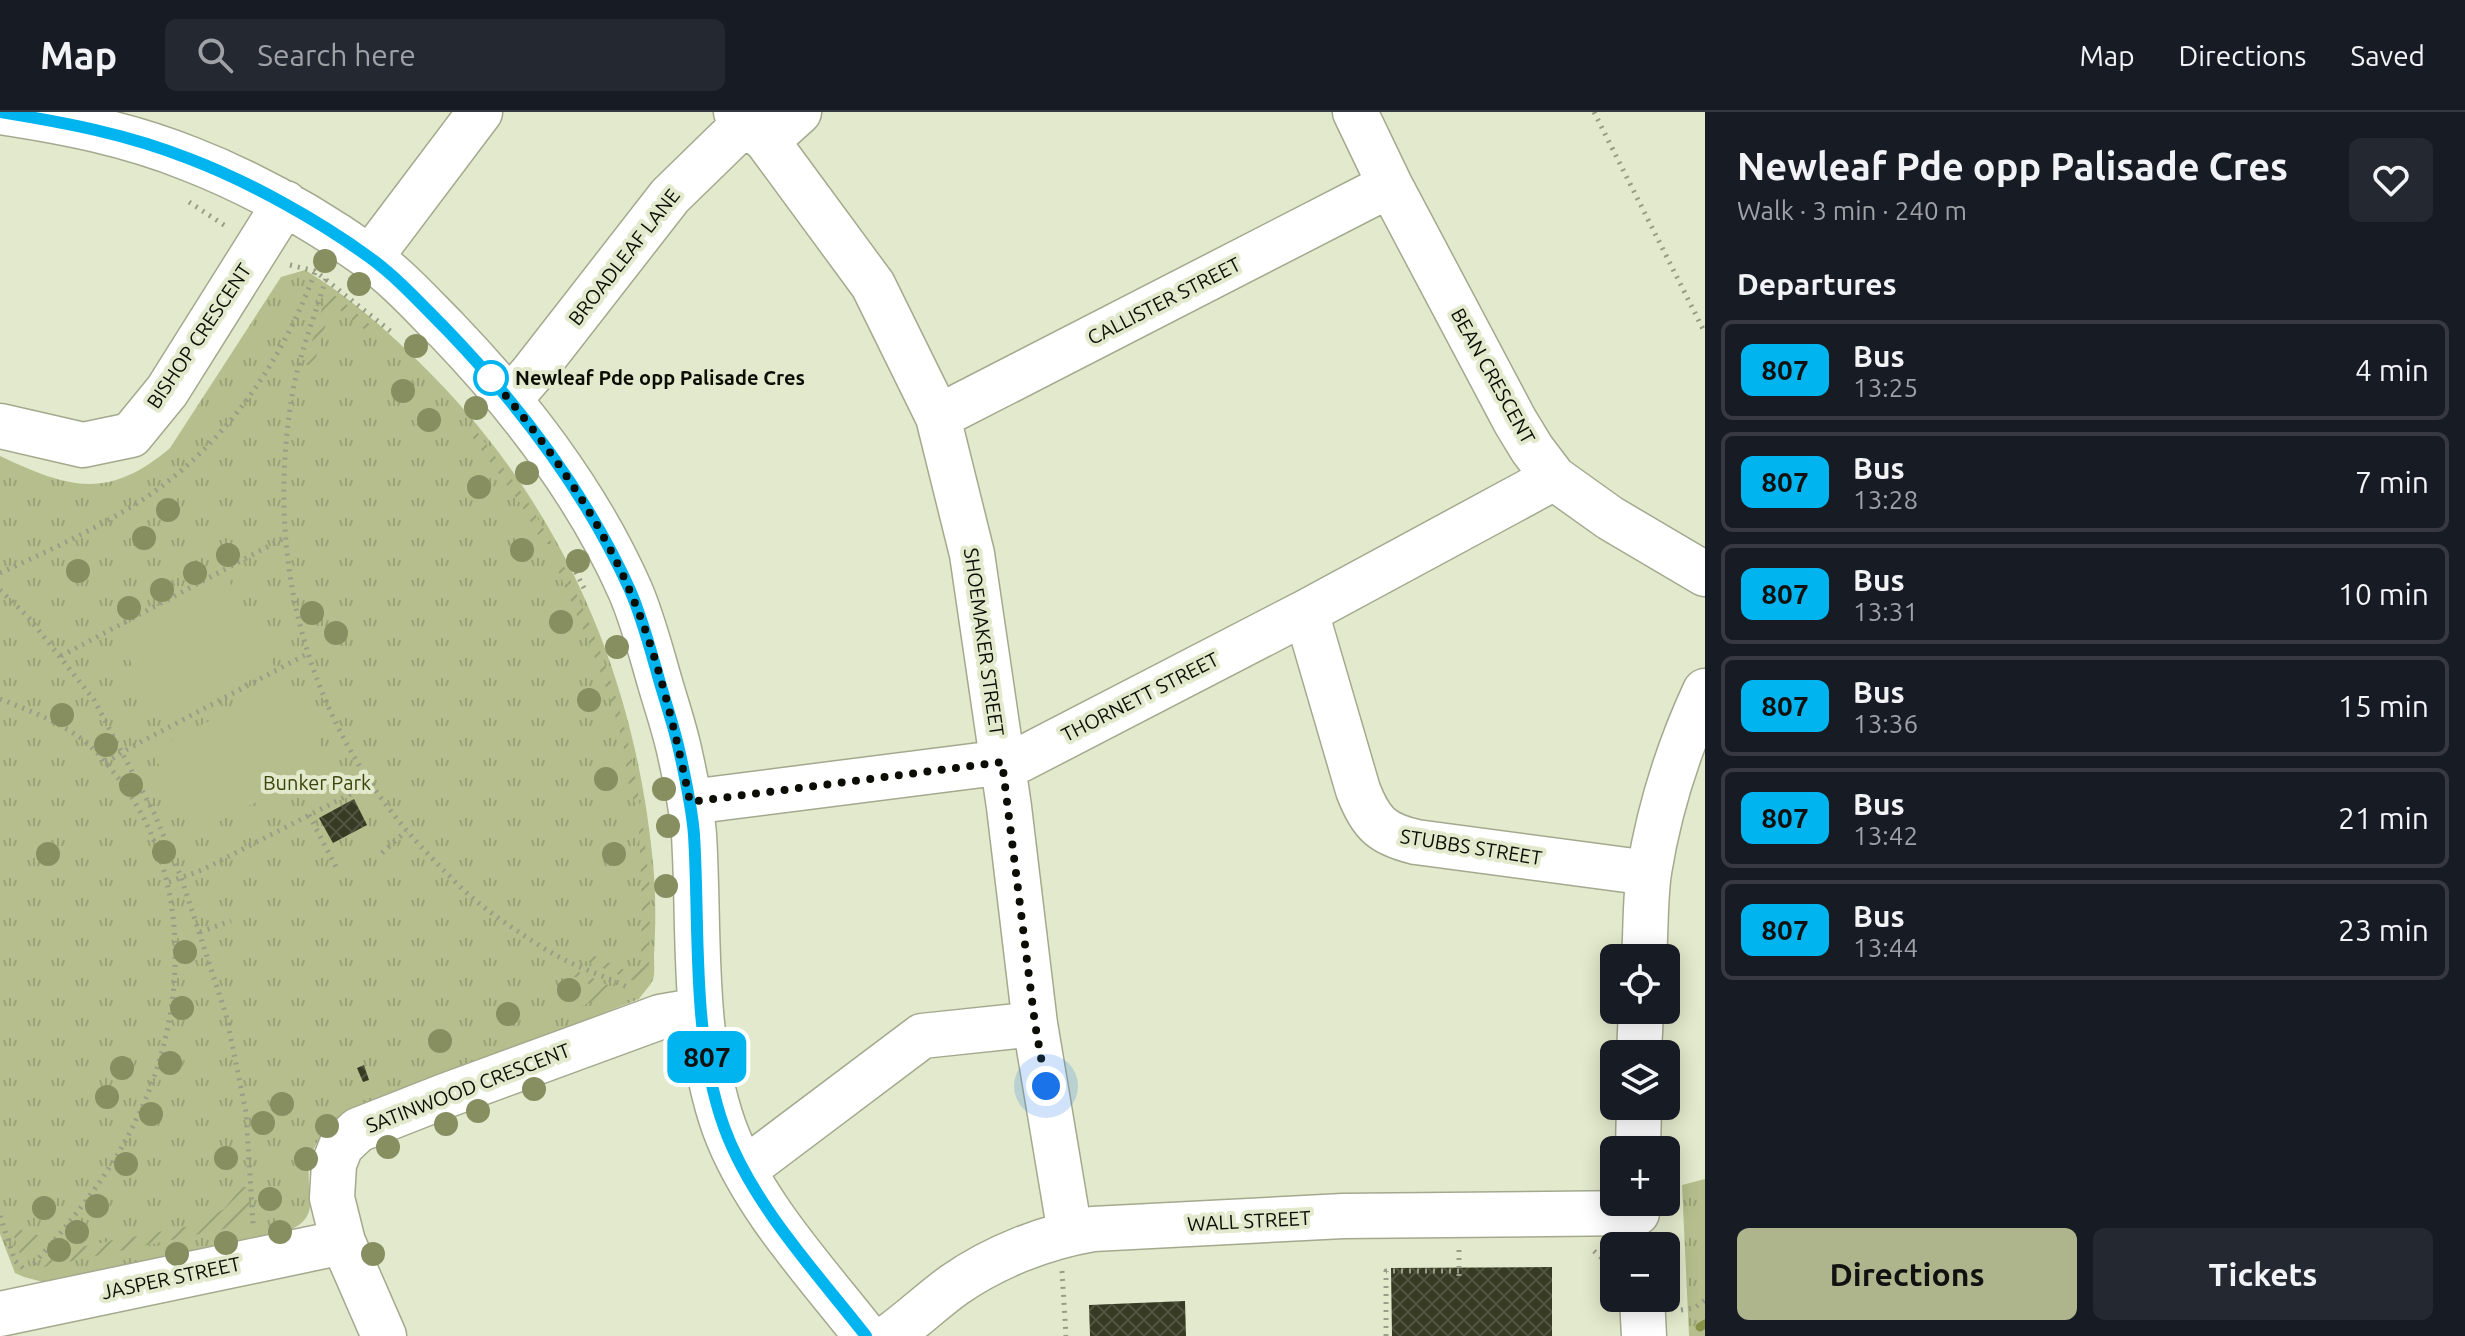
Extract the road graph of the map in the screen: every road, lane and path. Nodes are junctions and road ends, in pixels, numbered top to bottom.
1 (0, 112) edge
2 (480, 112) edge
3 (799, 112) edge
4 (1355, 112) edge
5 (1594, 112) edge
6 (79, 118) edge
7 (750, 125) edge
8 (1390, 185) junction
9 (182, 197) dead end
10 (285, 203) junction
11 (211, 218) dead end
12 (370, 258) junction
13 (291, 266) dead end
14 (315, 271) junction
15 (326, 279) junction
16 (1705, 333) edge
17 (396, 336) dead end
18 (510, 399) junction
19 (938, 417) junction
20 (0, 426) edge
21 (1554, 478) junction
22 (284, 538) junction
23 (568, 555) dead end
24 (0, 573) edge
25 (1705, 574) edge
26 (0, 590) edge
27 (589, 598) dead end
28 (1306, 612) junction
29 (307, 654) junction
30 (61, 656) junction
31 (1705, 691) edge
32 (0, 699) edge
33 (122, 752) junction
34 (1002, 762) junction
35 (106, 763) junction
36 (370, 784) junction
37 (690, 802) junction
38 (309, 815) junction
39 (406, 831) junction
40 (382, 853) dead end
41 (336, 867) dead end
42 (1649, 873) junction
43 (181, 877) junction
44 (169, 882) junction
45 (231, 921) dead end
46 (200, 932) junction
47 (1645, 944) edge
48 (635, 991) dead end
49 (700, 1010) junction
50 (1035, 1024) junction
51 (744, 1170) junction
52 (0, 1216) edge
53 (1638, 1220) edge
54 (253, 1226) dead end
55 (343, 1242) junction
56 (1587, 1246) dead end
57 (1459, 1250) dead end
58 (1066, 1252) junction
59 (1600, 1257) edge
60 (1705, 1300) edge
61 (1680, 1306) edge
62 (1643, 1312) edge
63 (0, 1313) edge
64 (9, 1336) edge
65 (384, 1336) edge
66 (866, 1336) edge
67 (890, 1336) edge
68 (1066, 1336) edge
69 (1386, 1336) edge
70 (1644, 1336) edge

1 - 6 street
2 - 12 street
3 - 7 street, BROADLEAF LANE
4 - 8 street, BEAN CRESCENT
5 - 16 path
6 - 10 street
7 - 18 street, BROADLEAF LANE
7 - 19 street, SHOEMAKER STREET
8 - 19 street, CALLISTER STREET
8 - 21 street, BEAN CRESCENT
9 - 11 path
10 - 12 street
10 - 20 street, BISHOP CRESCENT
12 - 18 street
13 - 14 path
14 - 15 path
14 - 24 path
15 - 17 path
15 - 22 path
18 - 37 street
19 - 34 street, SHOEMAKER STREET
21 - 25 street, BEAN CRESCENT
21 - 28 street, THORNETT STREET
22 - 29 path
22 - 30 path
23 - 27 path
26 - 30 path
28 - 34 street, THORNETT STREET
28 - 42 street, STUBBS STREET
29 - 33 path
29 - 36 path
30 - 33 path
31 - 42 street
32 - 35 path
33 - 35 path
33 - 43 path
34 - 37 street, THORNETT STREET
34 - 50 street, SHOEMAKER STREET
35 - 44 path
36 - 38 path
36 - 39 path
37 - 49 street
38 - 41 path
38 - 43 path
39 - 40 path
39 - 48 path
42 - 47 street
43 - 44 path
43 - 46 path
44 - 52 path
45 - 46 path
46 - 54 path
49 - 51 street
49 - 55 street, SATINWOOD CRESCENT
50 - 51 street
50 - 58 street, SHOEMAKER STREET
51 - 66 street
53 - 58 street, WALL STREET
55 - 63 street, JASPER STREET
55 - 65 street, SATINWOOD CRESCENT
56 - 59 path
57 - 69 path
58 - 67 street, WALL STREET
58 - 68 path
60 - 61 path
62 - 70 street
63 - 64 street

